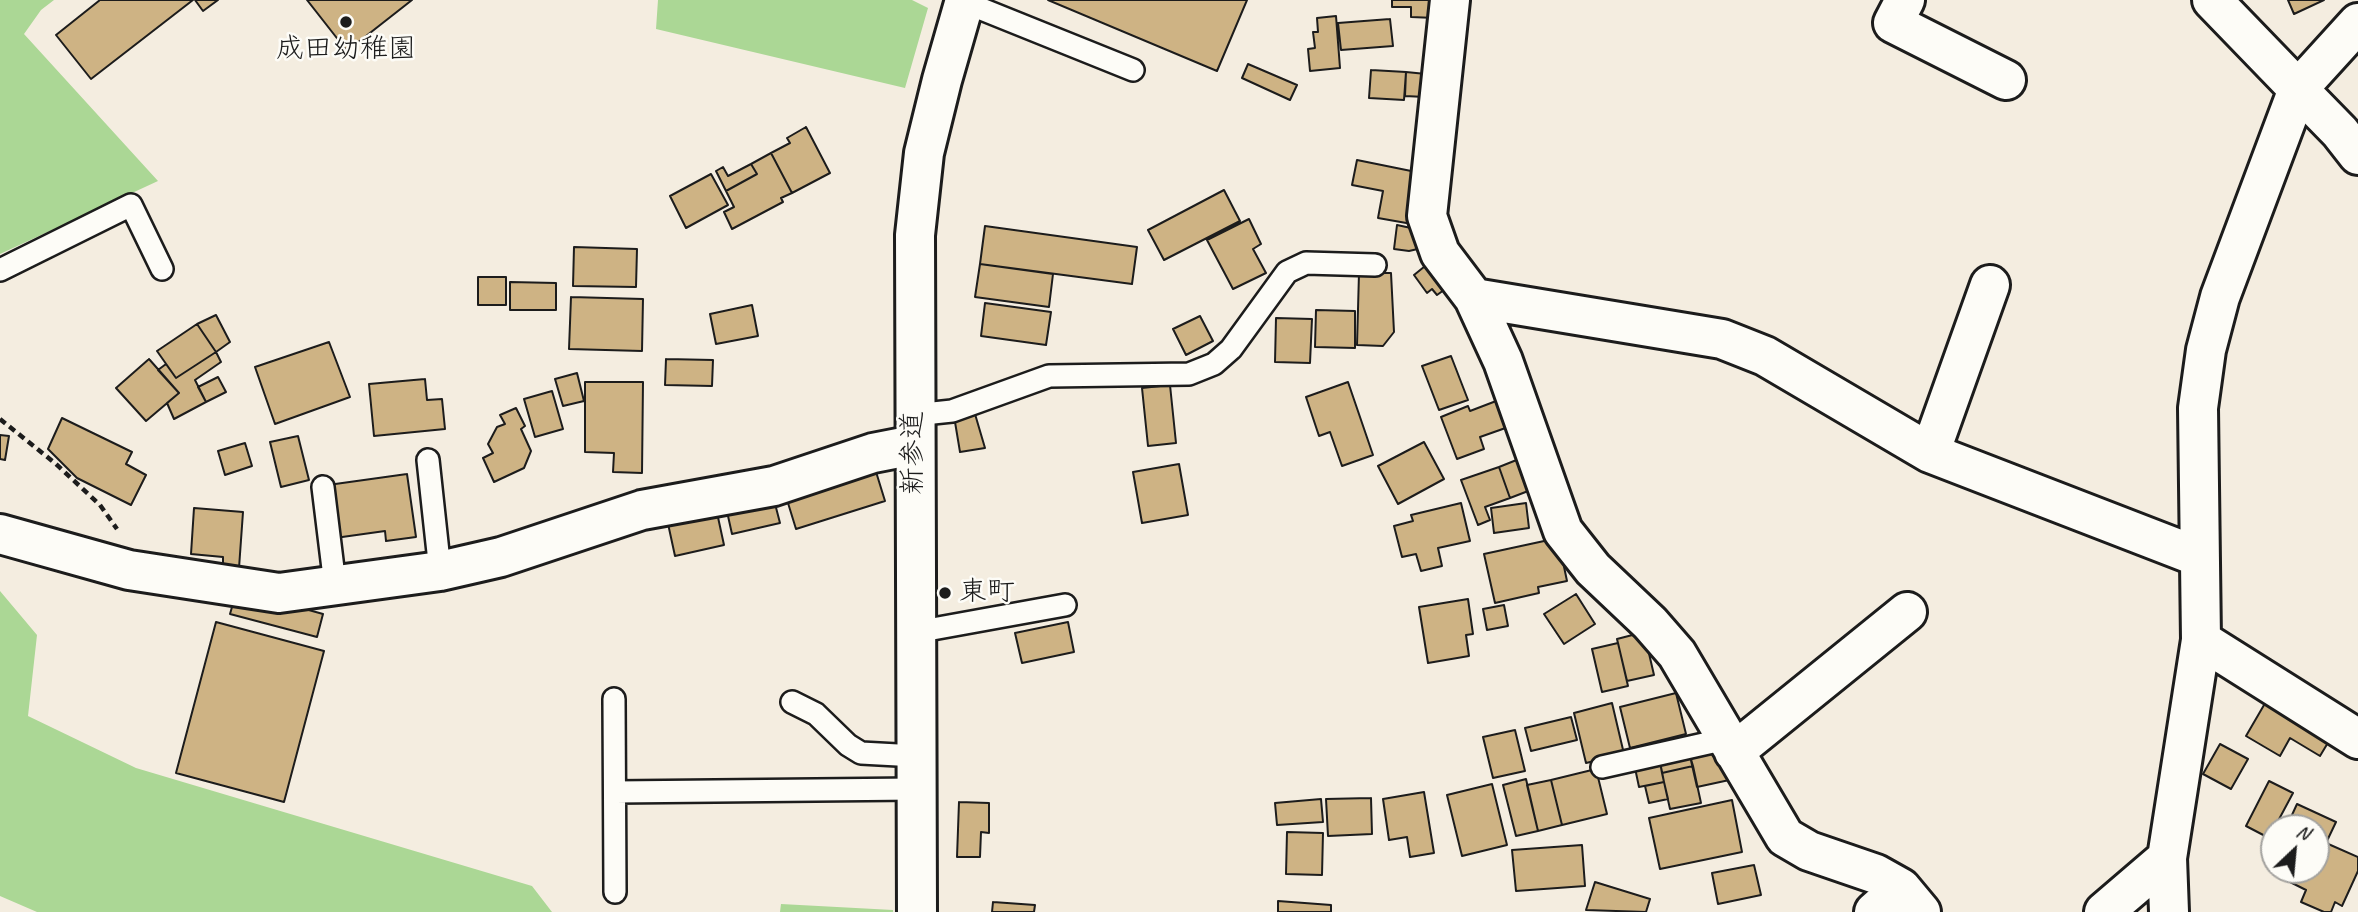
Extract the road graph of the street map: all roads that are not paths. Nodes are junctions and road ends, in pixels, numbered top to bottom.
1 (1450, 0) edge
2 (1905, 0) edge
3 (2212, 0) edge
4 (965, 1) edge
5 (2358, 23) edge
6 (1133, 70) dead end
7 (2006, 80) dead end
8 (2298, 89) junction
9 (2358, 155) edge
10 (1375, 265) dead end
11 (162, 269) dead end
12 (0, 270) edge
13 (1990, 285) dead end
14 (1474, 298) junction
15 (914, 430) junction
16 (1930, 453) junction
17 (428, 460) dead end
18 (323, 487) dead end
19 (0, 534) edge
20 (2199, 557) junction
21 (440, 571) junction
22 (335, 585) junction
23 (1065, 605) dead end
24 (1907, 612) dead end
25 (915, 632) junction
26 (2201, 640) junction
27 (614, 699) dead end
28 (792, 702) dead end
29 (2358, 739) edge
30 (1730, 746) junction
31 (1602, 767) dead end
32 (916, 773) junction
33 (615, 792) junction
34 (2167, 858) junction
35 (615, 892) dead end
36 (1899, 904) edge
37 (917, 912) edge
38 (2104, 912) edge
39 (2169, 912) edge

1 - 14 street
2 - 7 street
3 - 8 street
4 - 6 lane
4 - 15 street, 新参道
5 - 8 street
8 - 9 street
8 - 20 street
10 - 15 lane
11 - 12 lane
13 - 16 street
14 - 16 street
14 - 30 street
15 - 21 street
15 - 25 street, 新参道
16 - 20 street
17 - 21 lane
18 - 22 lane
19 - 22 street
20 - 26 street
21 - 22 street
23 - 25 lane
24 - 30 street
25 - 32 street, 新参道
26 - 29 street
26 - 34 street
27 - 33 lane
28 - 32 lane
30 - 31 lane
30 - 36 street
32 - 33 lane
32 - 37 street, 新参道
33 - 35 lane
34 - 38 street
34 - 39 street

